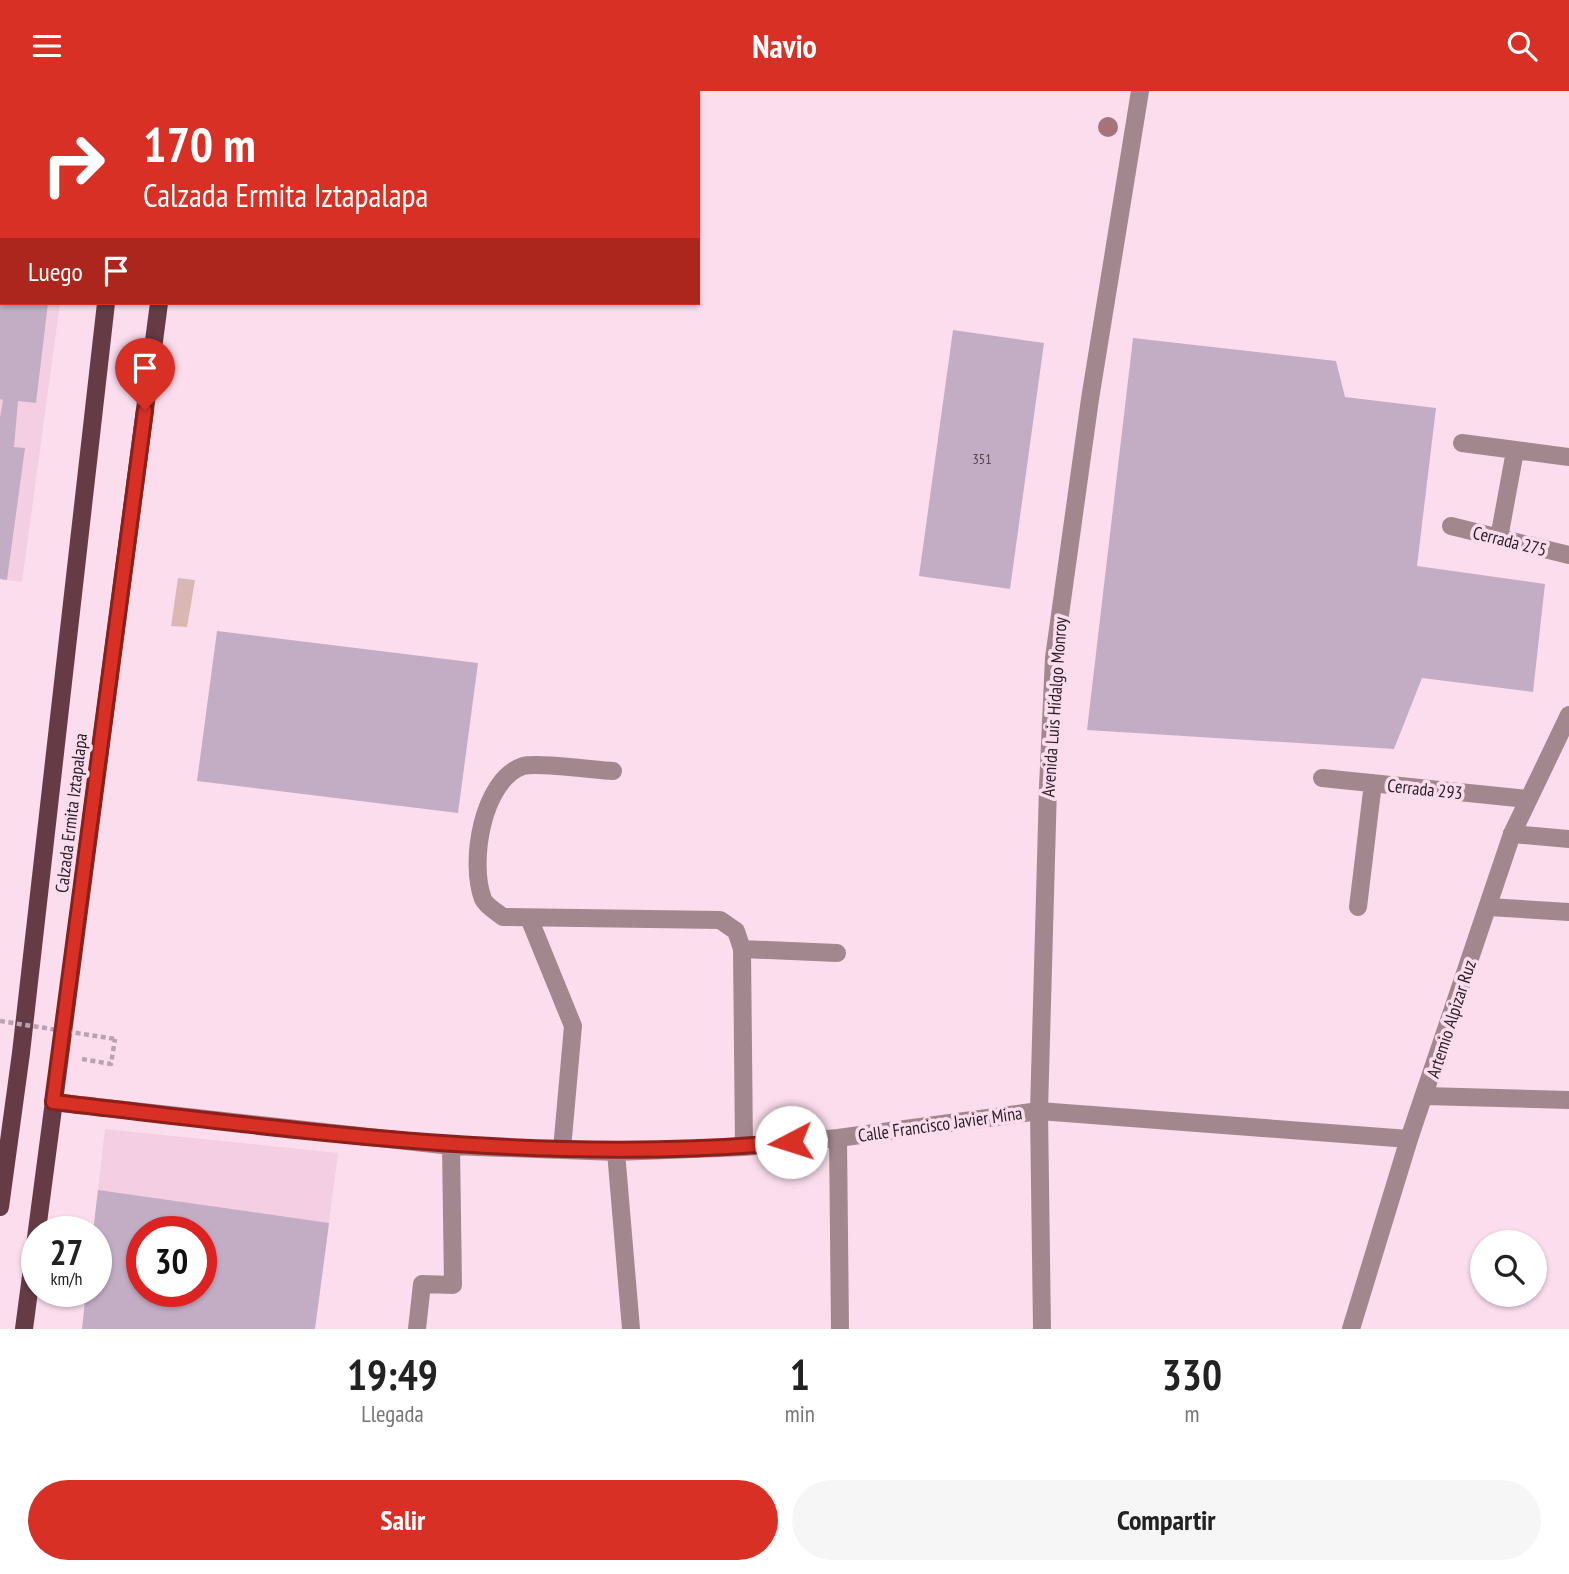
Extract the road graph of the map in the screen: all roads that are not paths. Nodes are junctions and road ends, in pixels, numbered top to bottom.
1 (1140, 91) edge
2 (106, 305) edge
3 (159, 305) edge
4 (1462, 443) dead end
5 (1515, 451) junction
6 (1569, 457) edge
7 (1451, 526) dead end
8 (1499, 538) junction
9 (1569, 555) edge
10 (1569, 715) edge
11 (613, 771) dead end
12 (1322, 778) dead end
13 (1373, 783) junction
14 (1528, 799) junction
15 (1512, 834) junction
16 (1569, 839) edge
17 (1358, 907) dead end
18 (1489, 907) junction
19 (1569, 912) edge
20 (529, 918) junction
21 (743, 949) junction
22 (837, 953) dead end
23 (1425, 1096) junction
24 (1569, 1100) edge
25 (53, 1102) junction
26 (1039, 1111) junction
27 (838, 1138) junction
28 (1409, 1139) junction
29 (451, 1146) junction
30 (744, 1147) junction
31 (562, 1149) junction
32 (616, 1152) junction
33 (0, 1207) edge
34 (23, 1329) edge
35 (417, 1329) edge
36 (631, 1329) edge
37 (839, 1329) edge
38 (1042, 1329) edge
39 (1351, 1329) edge

1 - 26 street, Avenida Luis Hidalgo Monroy
2 - 33 main road, Calzada Ermita Iztapalapa
3 - 25 main road, Calzada Ermita Iztapalapa
4 - 5 street
5 - 6 street
5 - 8 street
7 - 8 street, Cerrada 275
8 - 9 street, Cerrada 275
10 - 14 street, Artemio Alpizar Ruz
11 - 20 street
12 - 13 street, Cerrada 293
13 - 14 street, Cerrada 293
13 - 17 street
14 - 15 street, Artemio Alpizar Ruz
15 - 16 street
15 - 18 street, Artemio Alpizar Ruz
18 - 19 street
18 - 23 street, Artemio Alpizar Ruz
20 - 21 street
20 - 31 street
21 - 22 street
21 - 30 street
23 - 24 street
23 - 28 street, Artemio Alpizar Ruz
25 - 29 street, Calle Francisco Javier Mina
25 - 34 main road, Calzada Ermita Iztapalapa
26 - 27 street, Calle Francisco Javier Mina
26 - 28 street, Calle Francisco Javier Mina
26 - 38 street, Avenida Luis Hidalgo Monroy
27 - 30 street, Calle Francisco Javier Mina
27 - 37 street
28 - 39 street, Artemio Alpizar Ruz
29 - 31 street, Calle Francisco Javier Mina
29 - 35 street
30 - 32 street, Calle Francisco Javier Mina
31 - 32 street, Calle Francisco Javier Mina
32 - 36 street

